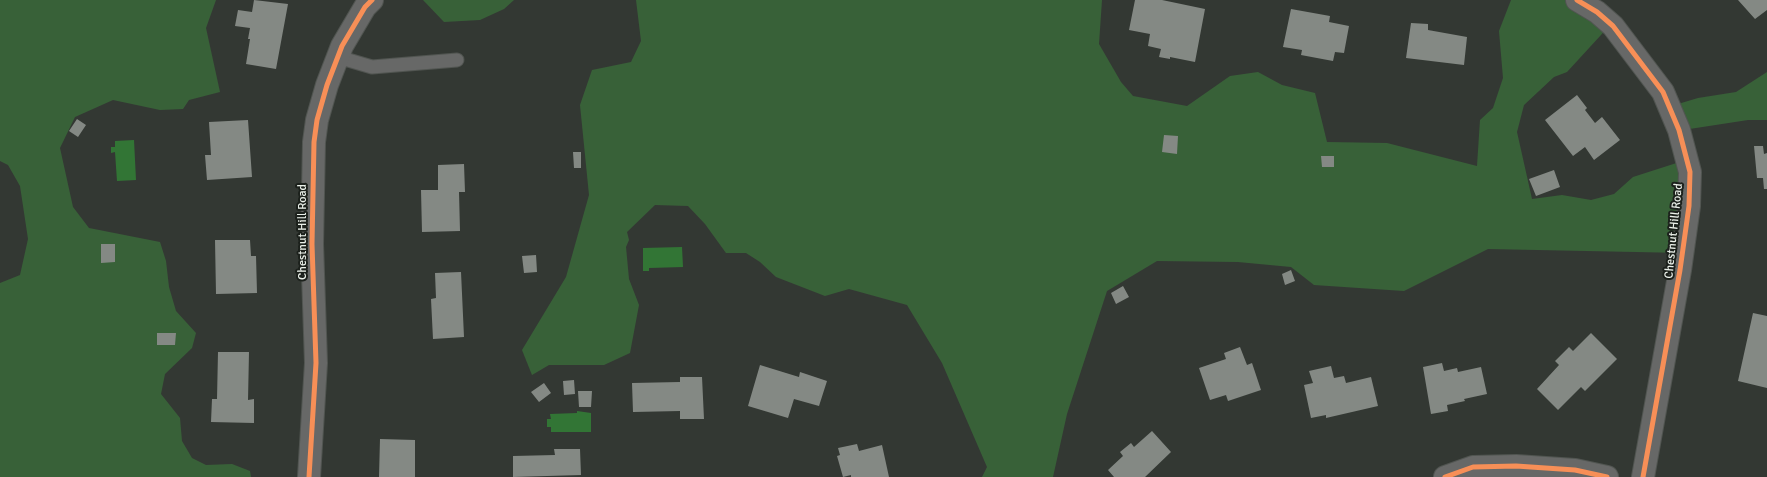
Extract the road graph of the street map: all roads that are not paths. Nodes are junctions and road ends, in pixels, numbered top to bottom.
1 (372, 0) edge
2 (1577, 0) edge
3 (338, 57) junction
4 (457, 60) dead end
5 (309, 477) edge
6 (1445, 477) edge
7 (1607, 477) edge
8 (1643, 477) edge

1 - 3 street, Chestnut Hill Road
2 - 8 street, Chestnut Hill Road
3 - 4 lane
3 - 5 street, Chestnut Hill Road
6 - 7 street

